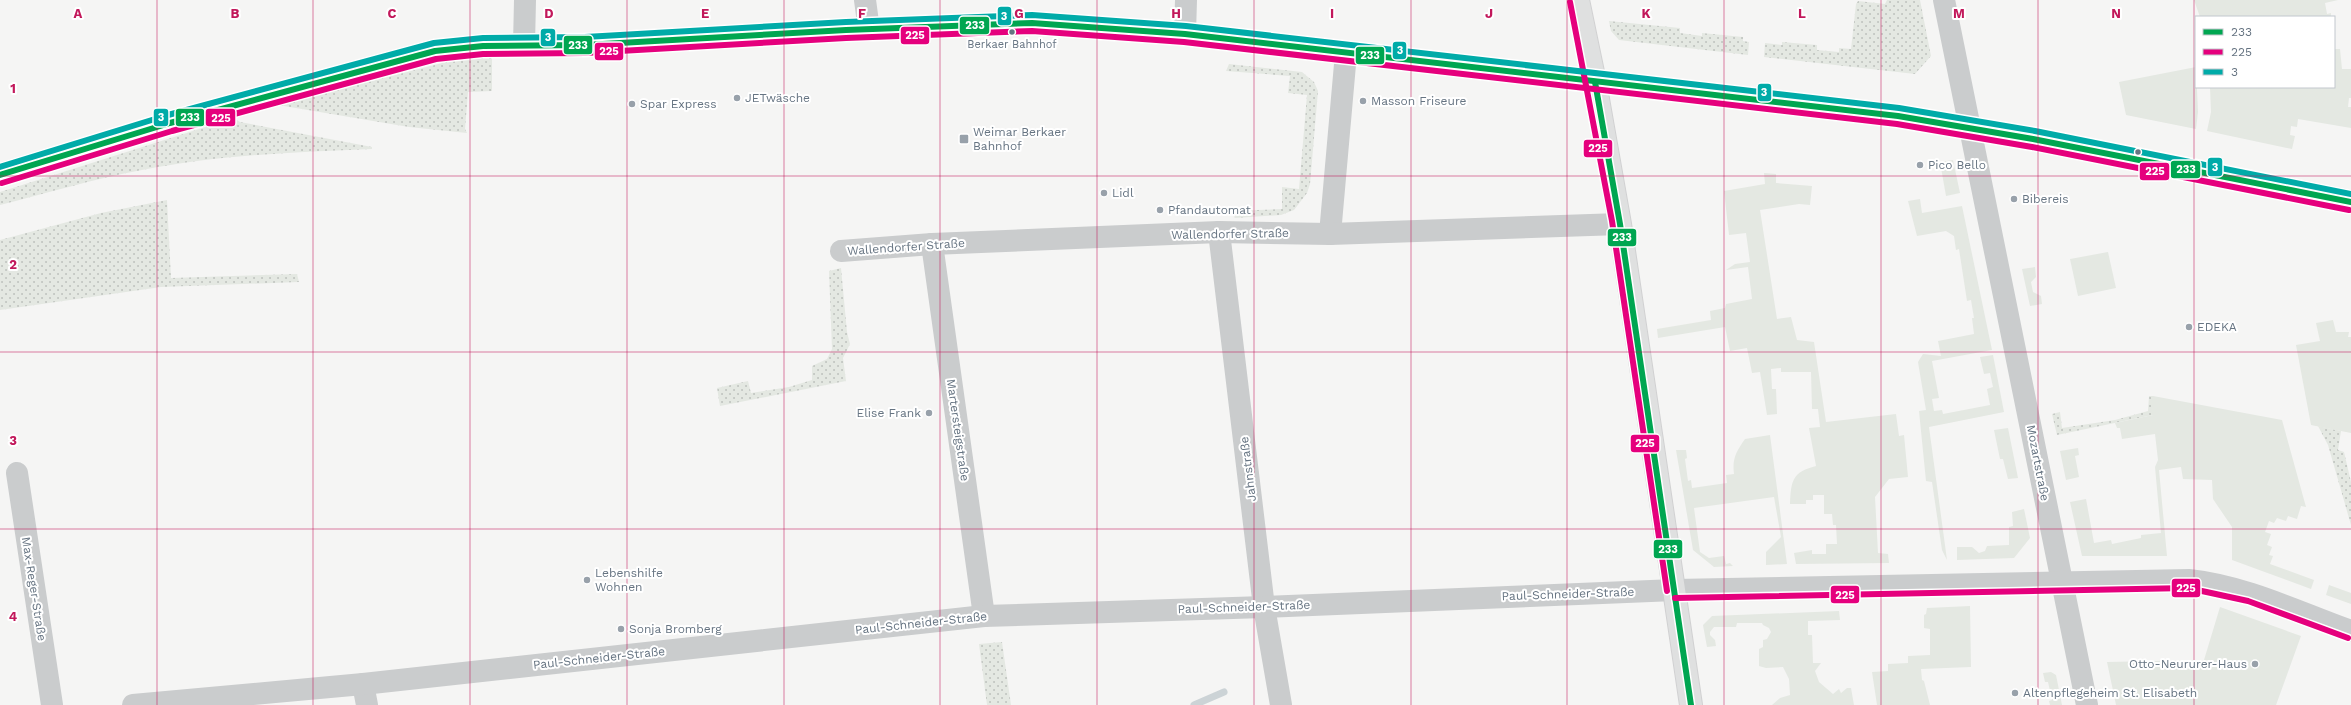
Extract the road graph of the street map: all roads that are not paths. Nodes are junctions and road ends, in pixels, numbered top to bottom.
1 (525, 0) edge
2 (865, 0) edge
3 (1186, 0) edge
4 (1578, 0) edge
5 (1944, 0) edge
6 (869, 30) junction
7 (1185, 34) junction
8 (524, 45) junction
9 (1346, 53) junction
10 (1595, 82) junction
11 (1969, 128) junction
12 (0, 175) edge
13 (2351, 202) edge
14 (1620, 224) junction
15 (1219, 232) junction
16 (1330, 234) junction
17 (932, 244) junction
18 (840, 251) dead end
19 (17, 472) dead end
20 (2062, 581) junction
21 (1675, 590) junction
22 (1264, 607) junction
23 (984, 616) junction
24 (2351, 631) edge
25 (365, 695) edge
26 (52, 705) edge
27 (133, 705) edge
28 (1281, 705) edge
29 (1691, 705) edge
30 (2087, 705) edge

1 - 8 street
2 - 6 street
3 - 7 street
4 - 10 street
5 - 11 street, Mozartstraße
6 - 7 street
6 - 8 street
7 - 9 street
8 - 12 street
9 - 10 street
9 - 16 street
10 - 11 street
10 - 14 street
11 - 13 street
11 - 20 street, Mozartstraße
14 - 16 street, Wallendorfer Straße
14 - 21 street
15 - 16 street, Wallendorfer Straße
15 - 17 street, Wallendorfer Straße
15 - 22 street, Jahnstraße
17 - 18 street, Wallendorfer Straße
17 - 23 street, Martersteigstraße
19 - 26 street, Max-Reger-Straße
20 - 21 street, Paul-Schneider-Straße
20 - 24 street, Paul-Schneider-Straße
20 - 30 street, Mozartstraße
21 - 22 street, Paul-Schneider-Straße
21 - 29 street
22 - 23 street, Paul-Schneider-Straße
22 - 28 street, Jahnstraße
23 - 25 street, Paul-Schneider-Straße
25 - 27 street, Paul-Schneider-Straße

